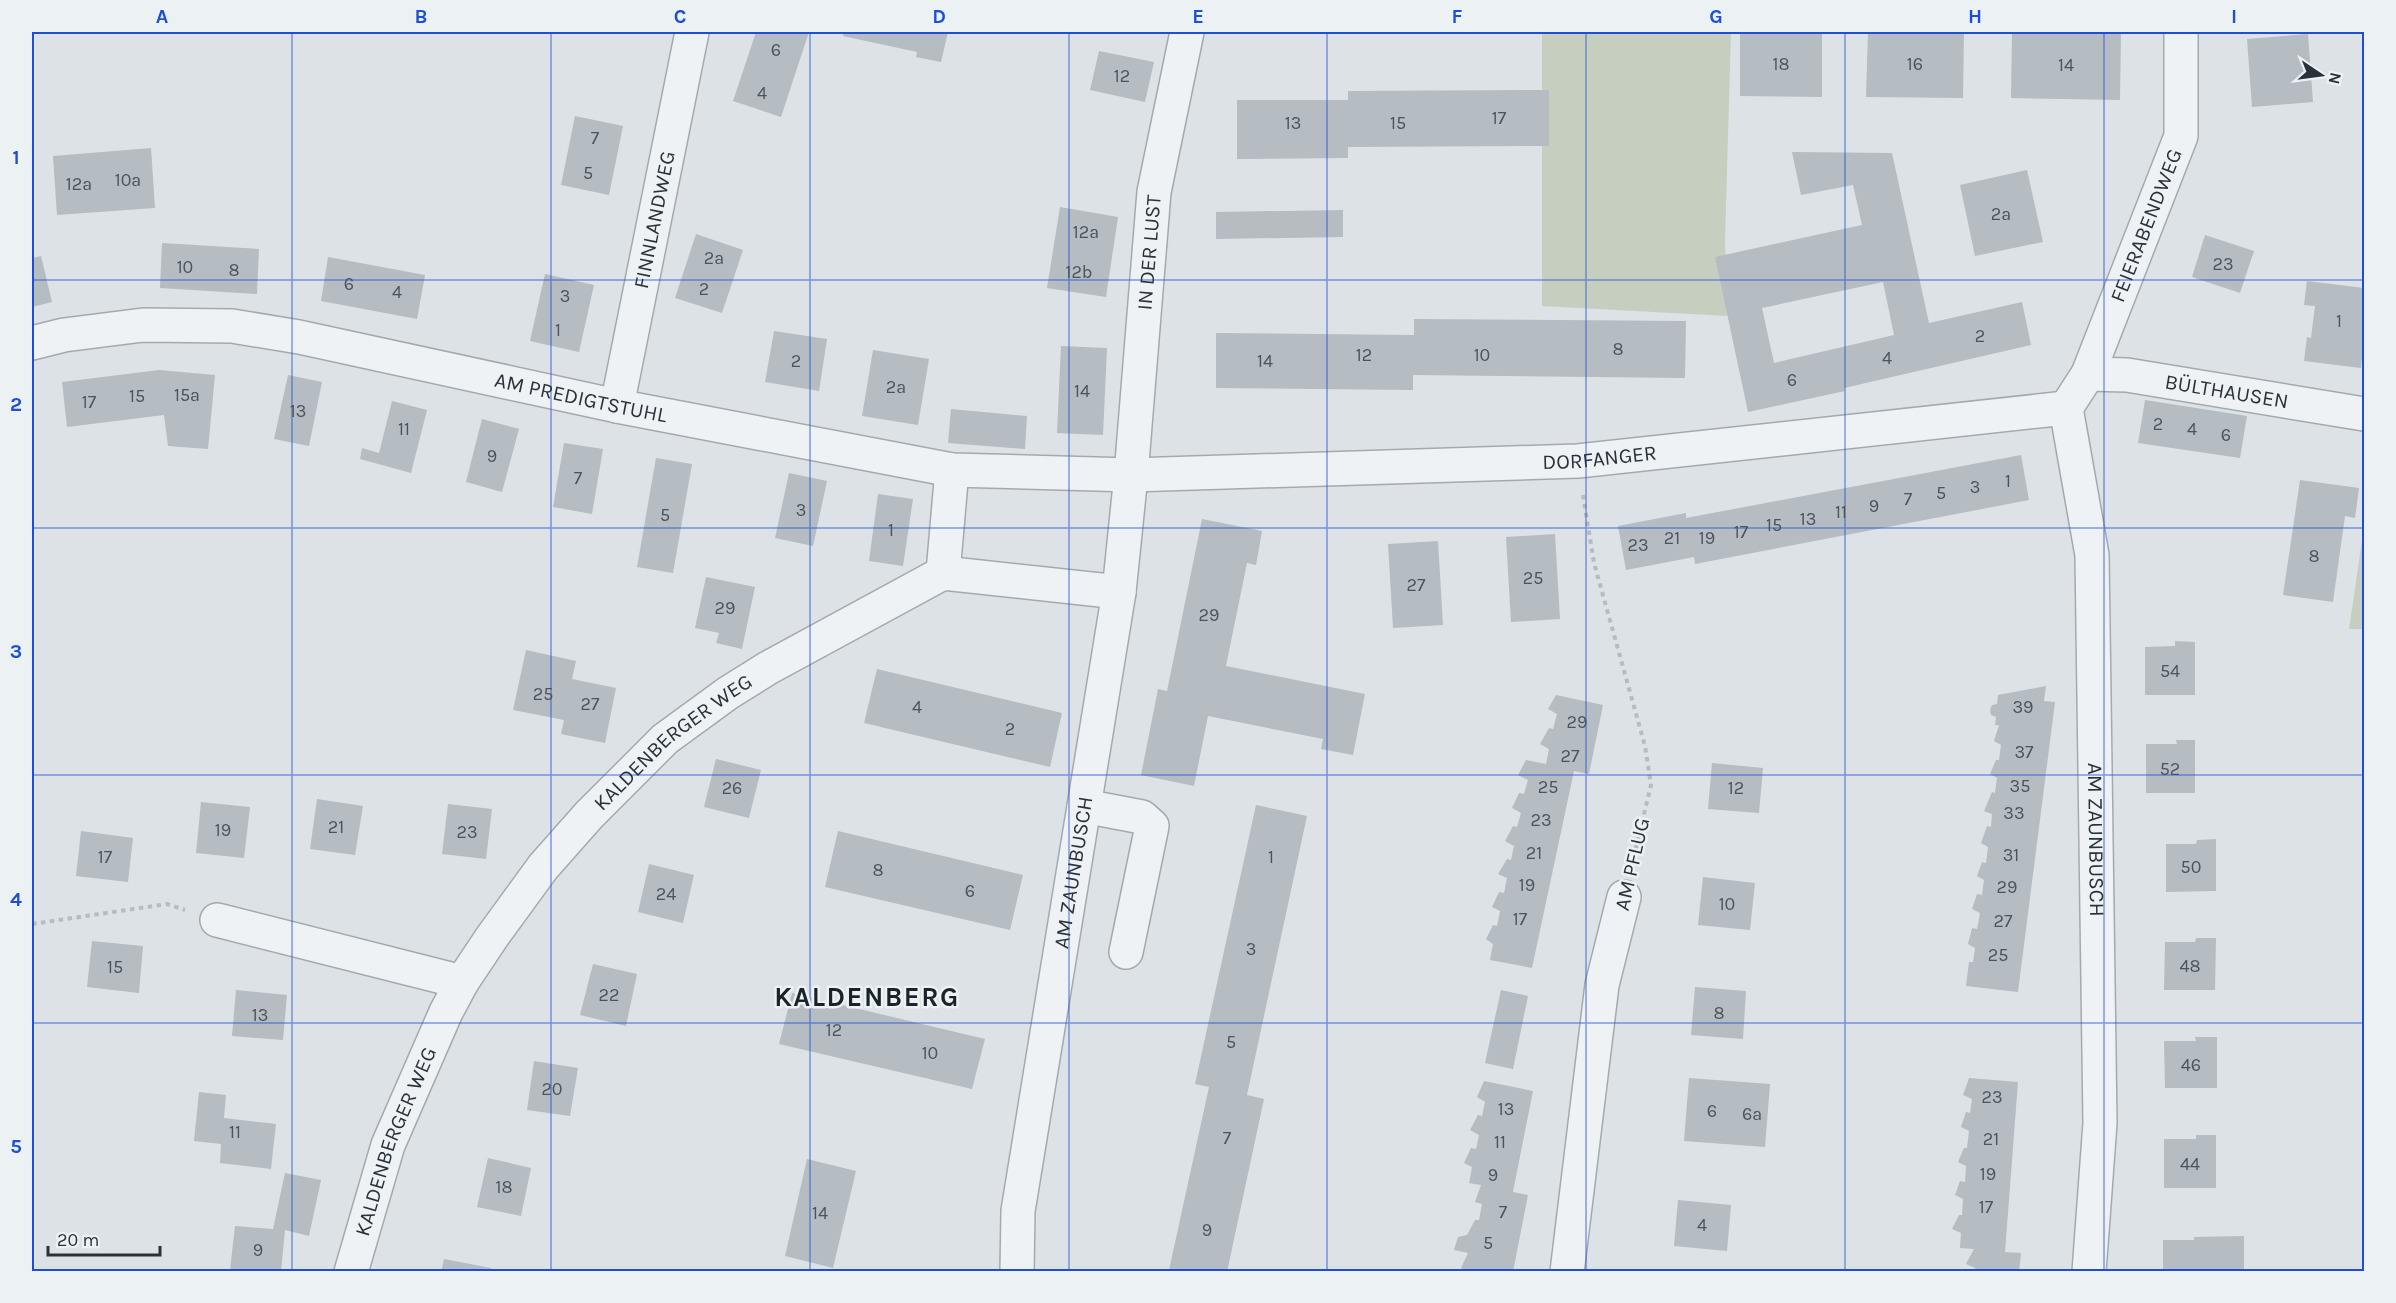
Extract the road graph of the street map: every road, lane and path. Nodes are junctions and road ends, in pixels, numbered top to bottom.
1 (692, 32) edge
2 (1187, 32) edge
3 (2181, 32) edge
4 (32, 343) edge
5 (2088, 374) junction
6 (616, 406) junction
7 (2066, 408) junction
8 (2364, 414) edge
9 (1578, 461) junction
10 (952, 470) junction
11 (1131, 475) junction
12 (943, 573) junction
13 (1119, 592) junction
14 (1084, 806) junction
15 (1624, 897) joint
16 (217, 920) joint
17 (32, 924) edge
18 (1126, 952) dead end
19 (462, 982) junction
20 (351, 1272) edge
21 (1017, 1272) edge
22 (1567, 1272) edge
23 (2089, 1272) edge

1 - 6 street, FINNLANDWEG
2 - 11 street, IN DER LUST
3 - 5 street, FEIERABENDWEG
4 - 6 street, AM PREDIGTSTUHL
5 - 7 street, FEIERABENDWEG
5 - 8 street, BÜLTHAUSEN
6 - 10 street, AM PREDIGTSTUHL
7 - 9 street, DORFANGER
7 - 23 street, AM ZAUNBUSCH
9 - 11 street, DORFANGER
9 - 15 path, AM PFLUG
10 - 11 street, AM PREDIGTSTUHL
10 - 12 street
11 - 13 street, AM ZAUNBUSCH
12 - 13 street
12 - 19 street, KALDENBERGER WEG
13 - 14 street, AM ZAUNBUSCH
14 - 18 street
14 - 21 street, AM ZAUNBUSCH
15 - 22 street, AM PFLUG
16 - 17 path
16 - 19 street
19 - 20 street, KALDENBERGER WEG

